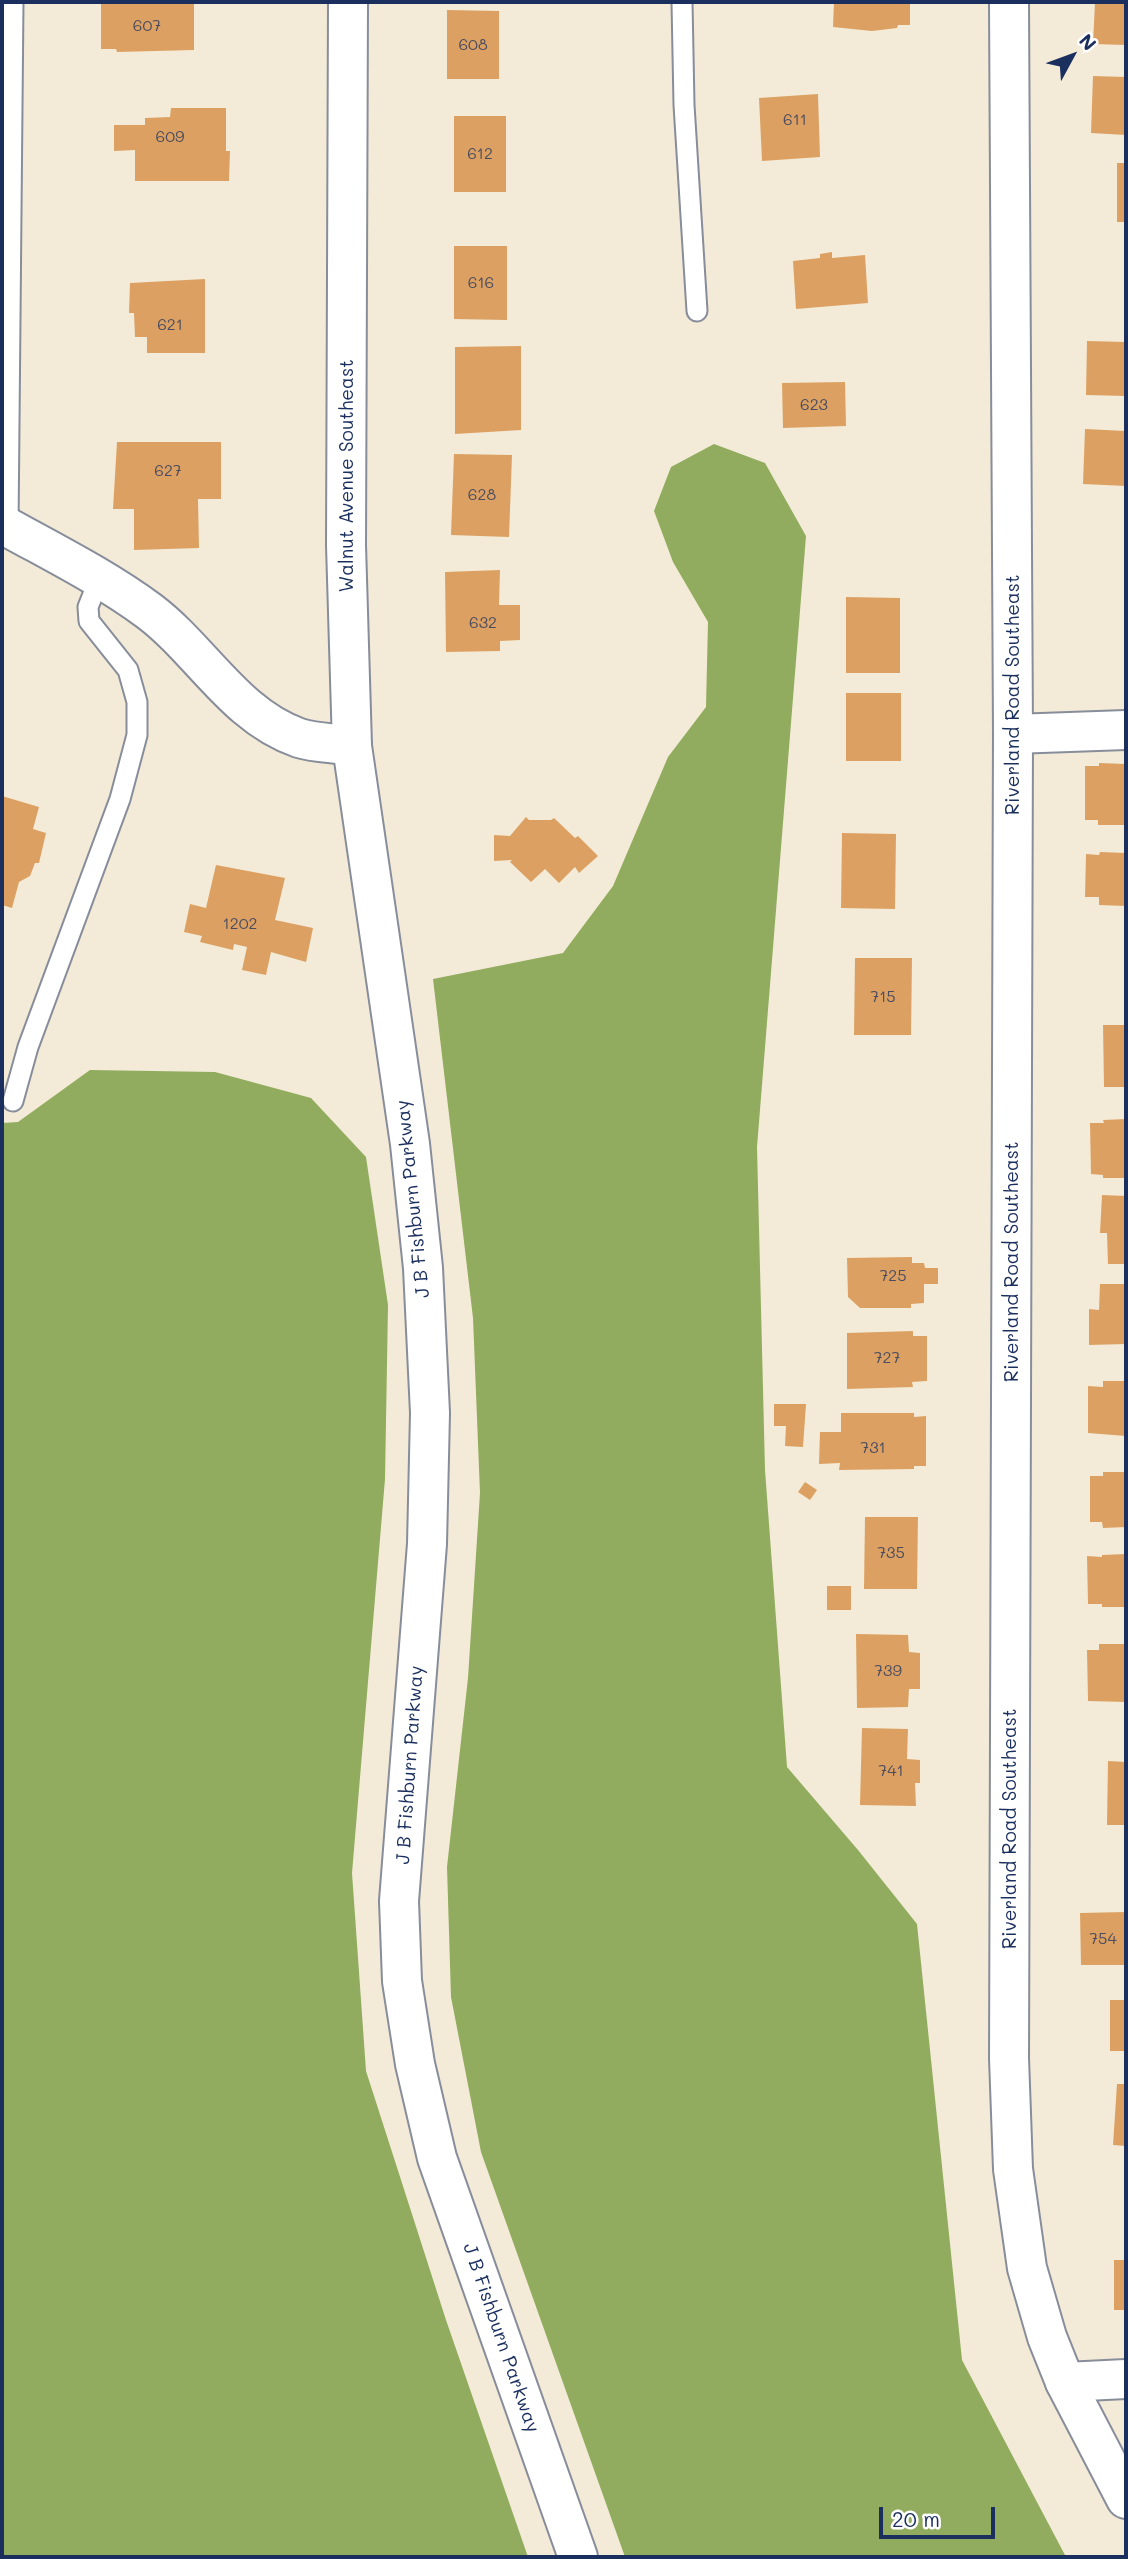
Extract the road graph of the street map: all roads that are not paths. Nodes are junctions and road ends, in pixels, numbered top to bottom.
1 (13, 2) edge
2 (348, 2) edge
3 (682, 2) edge
4 (1009, 2) edge
5 (697, 311) dead end
6 (5, 526) edge
7 (107, 581) junction
8 (1126, 730) edge
9 (1013, 734) junction
10 (352, 746) junction
11 (382, 948) joint
12 (13, 1101) dead end
13 (1126, 2379) edge
14 (1065, 2382) junction
15 (1126, 2500) edge
16 (578, 2557) edge

1 - 6 lane
2 - 10 street, Walnut Avenue Southeast
3 - 5 lane
4 - 9 street, Riverland Road Southeast
6 - 7 street
7 - 10 street
7 - 12 lane
8 - 9 street
9 - 14 street, Riverland Road Southeast
10 - 11 street, Walnut Avenue Southeast
11 - 16 street, J B Fishburn Parkway
13 - 14 street
14 - 15 street, Riverland Road Southeast

